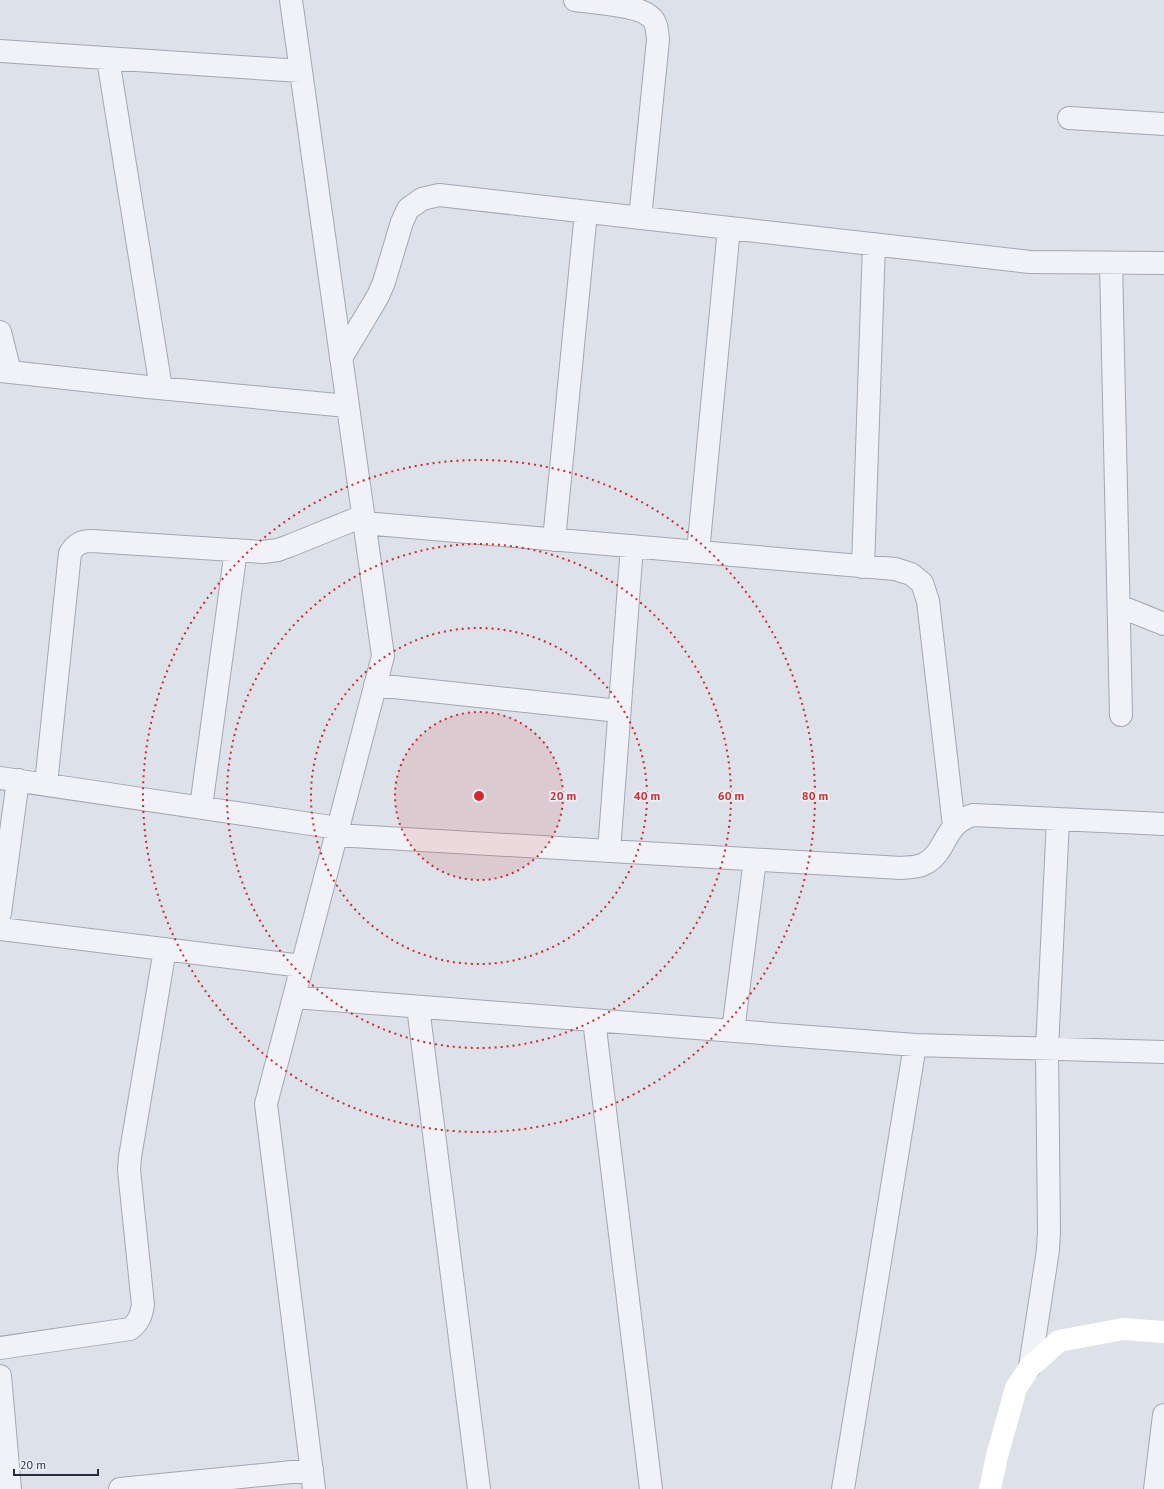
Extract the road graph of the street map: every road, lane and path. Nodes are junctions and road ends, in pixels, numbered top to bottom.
1 (291, 0) edge
2 (575, 0) edge
3 (0, 51) edge
4 (108, 58) junction
5 (301, 71) junction
6 (1069, 118) dead end
7 (1164, 124) edge
8 (586, 212) junction
9 (640, 218) junction
10 (729, 228) junction
11 (874, 244) junction
12 (1111, 263) junction
13 (1164, 263) edge
14 (0, 332) edge
15 (341, 358) junction
16 (5, 371) edge
17 (161, 388) junction
18 (348, 406) junction
19 (364, 519) junction
20 (554, 540) junction
21 (632, 546) junction
22 (236, 550) junction
23 (698, 552) junction
24 (863, 567) junction
25 (1119, 606) junction
26 (1164, 624) edge
27 (375, 685) junction
28 (619, 712) junction
29 (1122, 715) dead end
30 (9, 779) edge
31 (46, 784) junction
32 (201, 807) junction
33 (1058, 819) junction
34 (1164, 824) edge
35 (954, 826) junction
36 (337, 832) junction
37 (609, 851) junction
38 (755, 860) junction
39 (0, 913) edge
40 (0, 929) edge
41 (165, 949) junction
42 (302, 966) junction
43 (294, 997) junction
44 (418, 1007) junction
45 (594, 1020) junction
46 (733, 1031) junction
47 (915, 1045) junction
48 (1047, 1049) junction
49 (1164, 1052) edge
50 (1164, 1332) edge
51 (0, 1348) edge
52 (1030, 1367) junction
53 (0, 1376) edge
54 (1164, 1415) edge
55 (313, 1480) edge
56 (163, 1487) edge
57 (10, 1489) edge
58 (120, 1489) edge
59 (478, 1489) edge
60 (651, 1489) edge
61 (842, 1489) edge
62 (990, 1489) edge
63 (1155, 1489) edge

1 - 5 street
2 - 9 street
3 - 4 street
4 - 5 street
4 - 17 street
5 - 15 street
6 - 7 street
8 - 9 street
8 - 15 street
8 - 20 street
9 - 10 street
10 - 11 street
10 - 23 street
11 - 12 street
11 - 24 street
12 - 13 street
12 - 25 street
14 - 16 street
15 - 18 street
16 - 17 street
17 - 18 street
18 - 19 street
19 - 20 street
19 - 22 street
19 - 27 street
20 - 21 street
21 - 23 street
21 - 28 street
22 - 31 street
22 - 32 street
23 - 24 street
24 - 35 street
25 - 26 street
25 - 29 street
27 - 28 street
27 - 36 street
28 - 37 street
30 - 31 street
30 - 39 street
31 - 32 street
32 - 36 street
33 - 34 street
33 - 35 street
33 - 48 street
35 - 38 street
36 - 37 street
36 - 42 street
37 - 38 street
38 - 46 street
40 - 41 street
41 - 42 street
41 - 51 street
42 - 43 street
43 - 44 street
43 - 55 street
44 - 45 street
44 - 59 street
45 - 46 street
45 - 60 street
46 - 47 street
47 - 48 street
47 - 61 street
48 - 49 street
48 - 52 street
50 - 52 street
52 - 62 street
53 - 57 street
54 - 63 street
55 - 56 street
56 - 58 street

